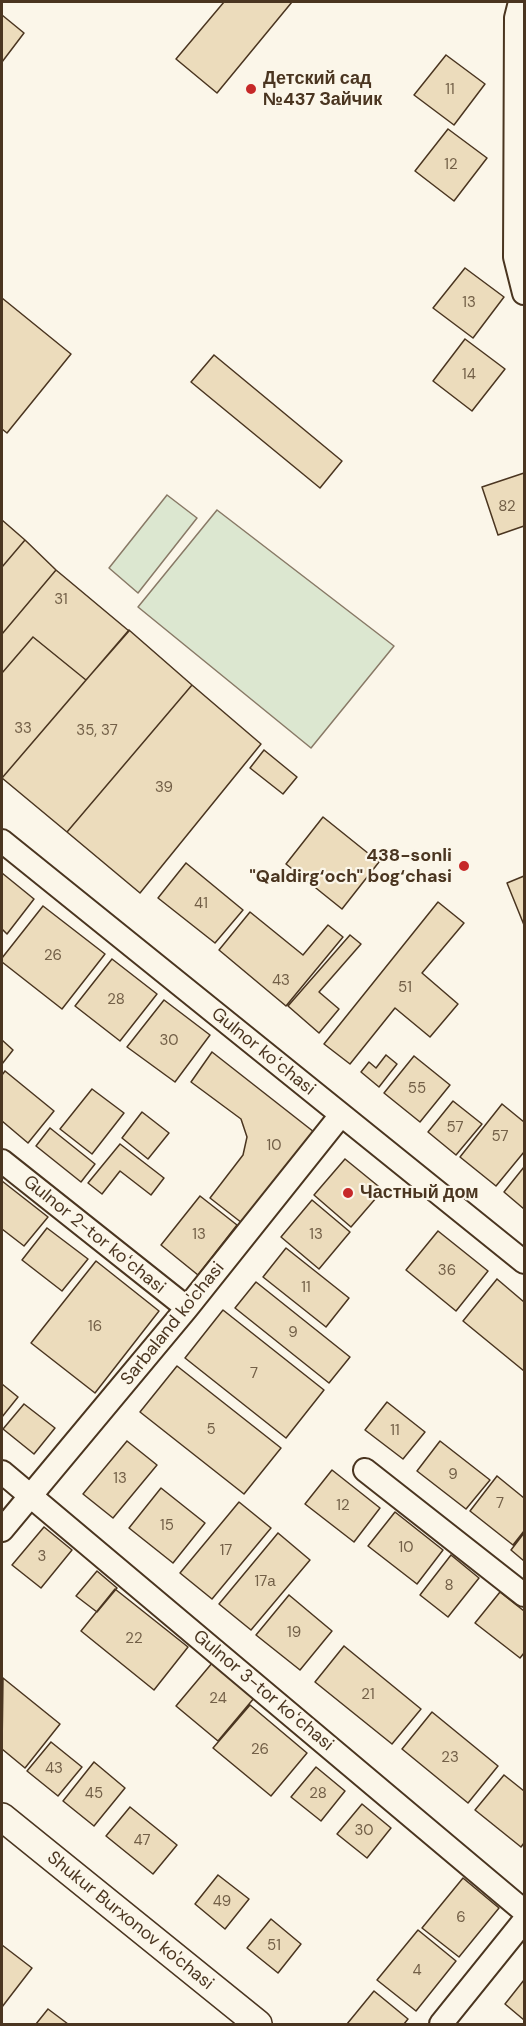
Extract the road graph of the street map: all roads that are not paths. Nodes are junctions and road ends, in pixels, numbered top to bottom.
1 (520, 2) edge
2 (525, 293) edge
3 (2, 841) edge
4 (341, 1115) junction
5 (2, 1161) edge
6 (525, 1263) edge
7 (187, 1308) junction
8 (366, 1470) dead end
9 (2, 1472) edge
10 (30, 1495) junction
11 (2, 1530) edge
12 (525, 1595) edge
13 (2, 1817) edge
14 (525, 1911) edge
15 (525, 1921) edge
16 (258, 2025) edge
17 (441, 2025) edge

1 - 2 street
3 - 4 street, Gulnor koʻchasi
4 - 6 street, Gulnor koʻchasi
4 - 7 street, Sarbaland ko'chasi
5 - 7 street, Gulnor 2-tor koʻchasi
7 - 10 street, Sarbaland ko'chasi
8 - 12 street
9 - 10 street, Gulnor 3-tor koʻchasi
10 - 11 street, Sarbaland ko'chasi
10 - 14 street, Gulnor 3-tor koʻchasi
13 - 16 street, Shukur Burxonov ko'chasi
15 - 17 street

